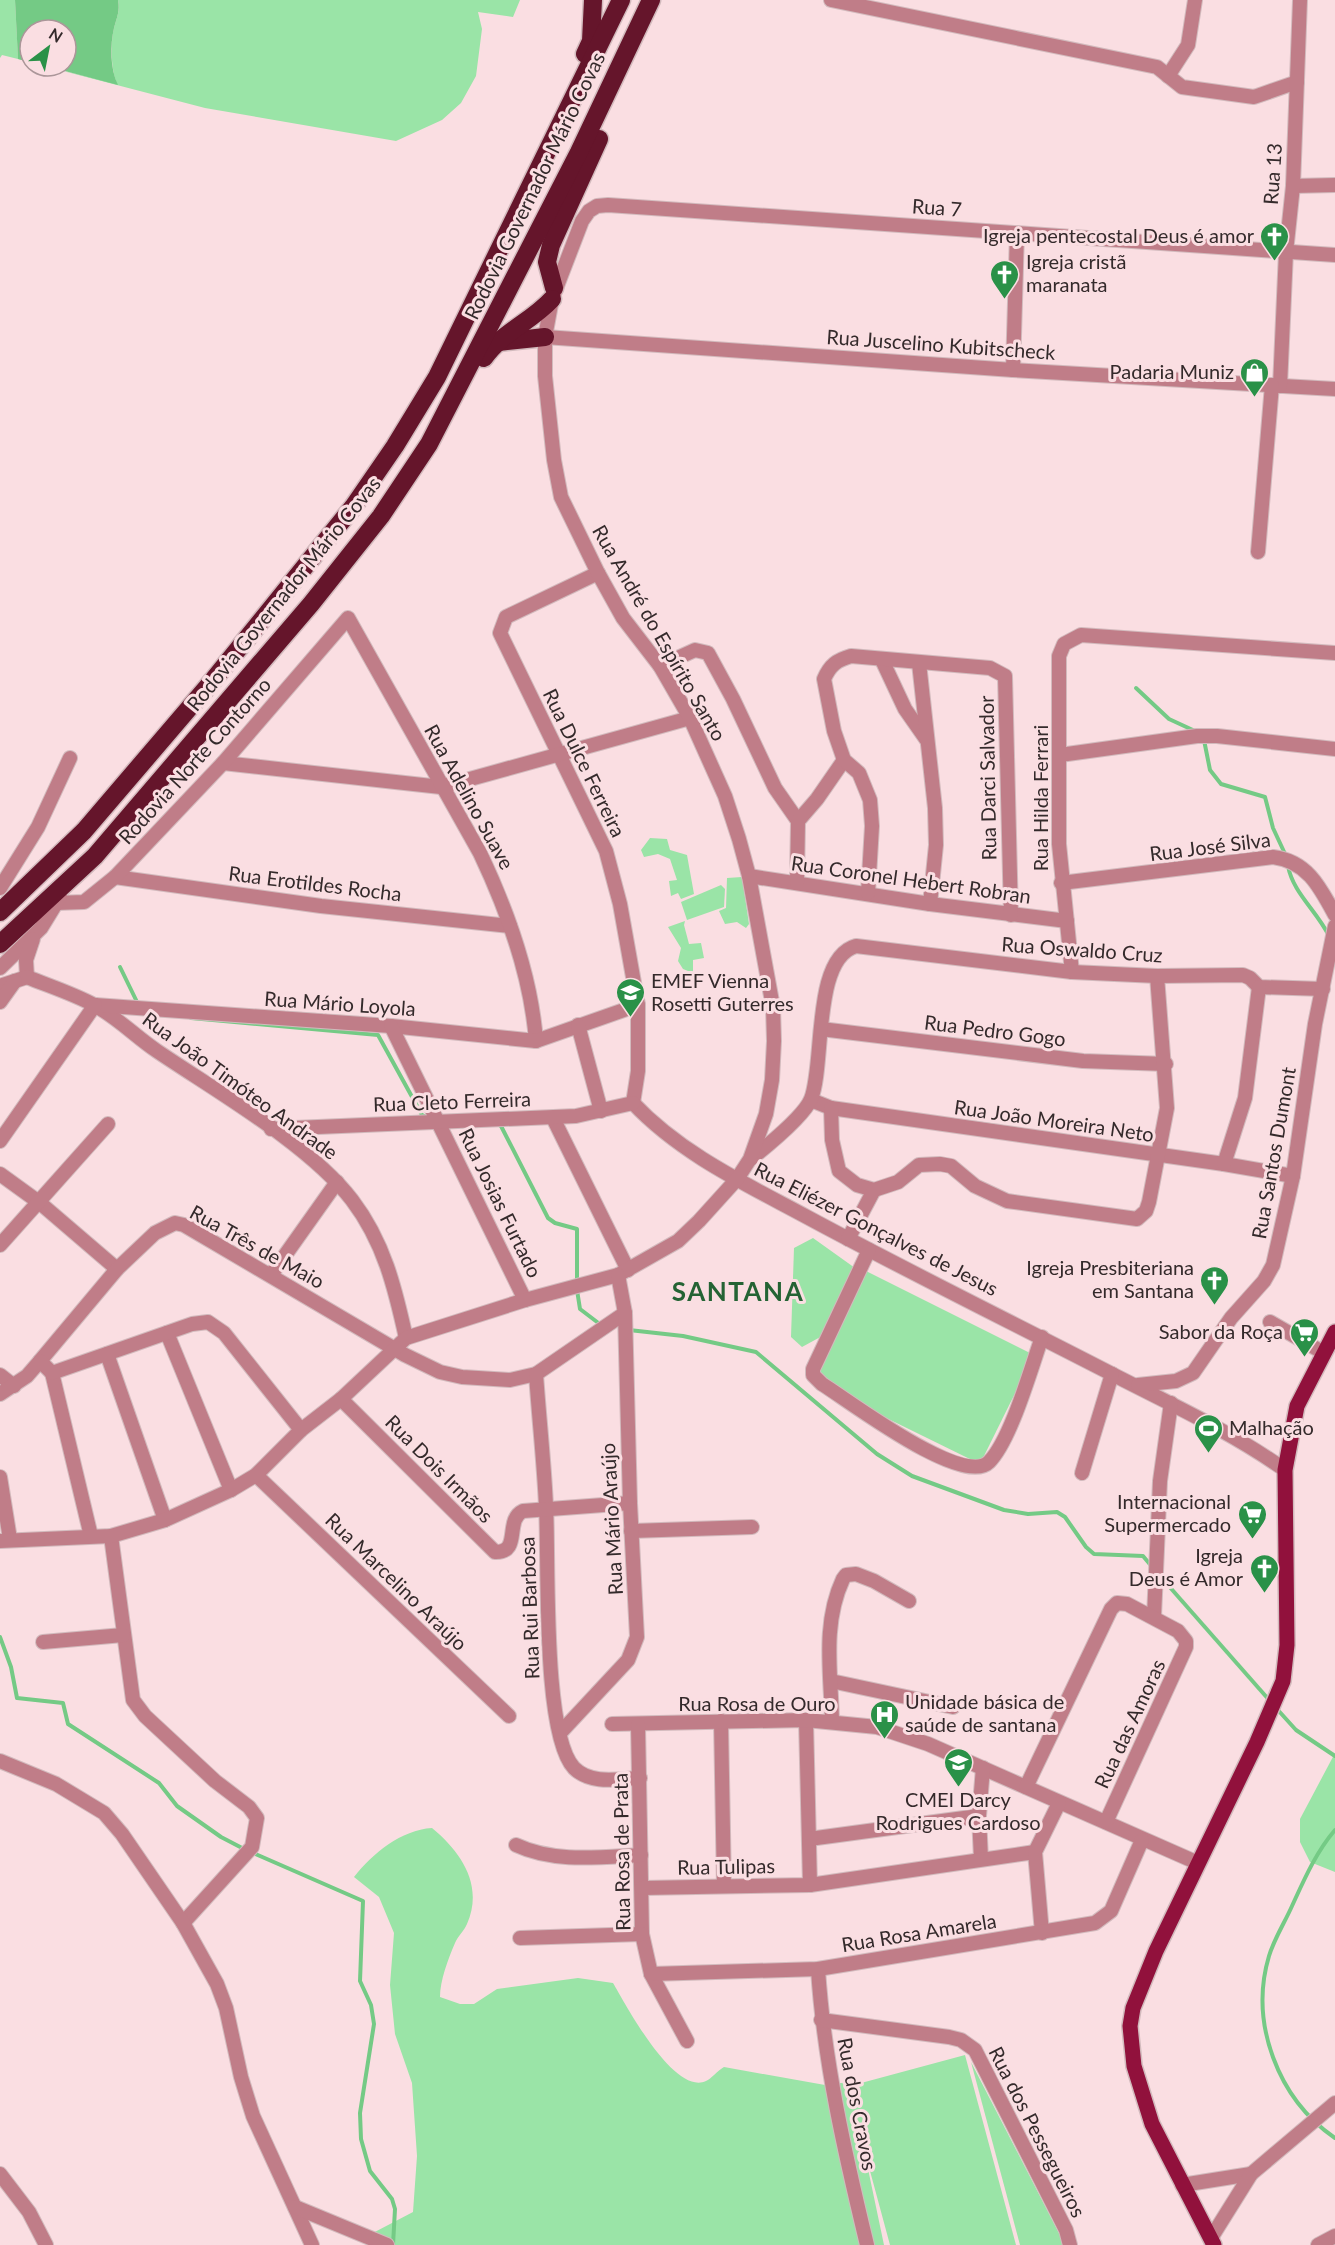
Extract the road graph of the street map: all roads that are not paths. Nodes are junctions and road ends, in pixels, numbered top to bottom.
1 (593, 0) edge
2 (621, 0) edge
3 (641, 0) edge
4 (651, 0) edge
5 (831, 0) edge
6 (1195, 0) edge
7 (1300, 0) edge
8 (642, 20) junction
9 (1168, 76) junction
10 (1297, 82) junction
11 (606, 96) junction
12 (1335, 185) edge
13 (1293, 186) junction
14 (608, 205) joint
15 (1017, 233) junction
16 (1286, 252) junction
17 (1335, 255) edge
18 (493, 262) junction
19 (553, 293) junction
20 (545, 337) junction
21 (495, 342) junction
22 (1013, 370) junction
23 (462, 382) junction
24 (1276, 385) junction
25 (1335, 389) edge
26 (1258, 552) dead end
27 (598, 573) junction
28 (348, 618) joint
29 (1335, 653) edge
30 (882, 660) junction
31 (919, 663) junction
32 (660, 666) junction
33 (690, 718) junction
34 (928, 744) junction
35 (1335, 749) edge
36 (559, 755) junction
37 (1060, 755) junction
38 (70, 758) dead end
39 (844, 760) junction
40 (223, 763) junction
41 (441, 787) junction
42 (798, 821) junction
43 (749, 876) junction
44 (115, 877) junction
45 (70, 880) junction
46 (797, 883) junction
47 (1061, 883) junction
48 (0, 888) edge
49 (868, 893) junction
50 (56, 903) junction
51 (930, 904) junction
52 (0, 912) edge
53 (1011, 915) junction
54 (1335, 915) edge
55 (1067, 921) junction
56 (510, 926) junction
57 (1335, 926) edge
58 (41, 928) junction
59 (0, 944) edge
60 (0, 968) edge
61 (1072, 972) junction
62 (1157, 976) junction
63 (21, 979) junction
64 (0, 986) edge
65 (1259, 987) junction
66 (1323, 989) junction
67 (0, 1002) edge
68 (95, 1005) junction
69 (638, 1005) junction
70 (578, 1025) junction
71 (391, 1026) junction
72 (821, 1029) junction
73 (536, 1041) junction
74 (1166, 1064) junction
75 (811, 1100) junction
76 (633, 1103) junction
77 (831, 1108) junction
78 (601, 1111) junction
79 (553, 1118) junction
80 (439, 1122) junction
81 (108, 1124) dead end
82 (271, 1128) junction
83 (0, 1141) edge
84 (1160, 1156) junction
85 (750, 1159) junction
86 (1224, 1164) junction
87 (0, 1174) edge
88 (1293, 1176) junction
89 (737, 1179) junction
90 (337, 1182) junction
91 (874, 1190) junction
92 (40, 1203) junction
93 (848, 1239) junction
94 (0, 1245) edge
95 (869, 1250) junction
96 (117, 1269) junction
97 (623, 1273) junction
98 (272, 1275) junction
99 (525, 1300) junction
100 (625, 1313) junction
101 (1270, 1322) dead end
102 (1335, 1332) edge
103 (167, 1333) junction
104 (1042, 1336) junction
105 (406, 1338) junction
106 (396, 1348) junction
107 (1324, 1353) junction
108 (107, 1354) junction
109 (40, 1361) junction
110 (52, 1373) junction
111 (536, 1374) junction
112 (1112, 1374) junction
113 (0, 1375) edge
114 (1135, 1385) junction
115 (14, 1386) junction
116 (0, 1394) edge
117 (341, 1399) junction
118 (1171, 1403) junction
119 (302, 1430) junction
120 (1285, 1470) junction
121 (1082, 1473) dead end
122 (256, 1475) junction
123 (0, 1477) edge
124 (231, 1490) junction
125 (630, 1503) junction
126 (546, 1508) junction
127 (165, 1520) junction
128 (752, 1527) dead end
129 (632, 1531) junction
130 (91, 1536) junction
131 (111, 1536) junction
132 (5, 1540) edge
133 (909, 1601) dead end
134 (1154, 1617) junction
135 (123, 1635) junction
136 (43, 1642) dead end
137 (831, 1681) junction
138 (953, 1707) dead end
139 (509, 1716) dead end
140 (806, 1720) junction
141 (721, 1721) junction
142 (832, 1721) junction
143 (612, 1724) dead end
144 (638, 1725) junction
145 (560, 1733) junction
146 (0, 1761) edge
147 (983, 1768) junction
148 (640, 1778) junction
149 (1026, 1787) junction
150 (1059, 1803) junction
151 (979, 1815) junction
152 (1106, 1822) junction
153 (809, 1839) junction
154 (1143, 1840) junction
155 (516, 1845) dead end
156 (1035, 1852) junction
157 (641, 1855) junction
158 (981, 1859) junction
159 (1198, 1863) junction
160 (810, 1885) junction
161 (724, 1886) junction
162 (642, 1888) junction
163 (183, 1923) junction
164 (642, 1934) junction
165 (1042, 1934) junction
166 (520, 1938) dead end
167 (818, 1969) junction
168 (651, 1974) junction
169 (821, 2020) junction
170 (687, 2042) dead end
171 (1335, 2103) edge
172 (0, 2174) edge
173 (1251, 2174) junction
174 (1182, 2185) junction
175 (295, 2207) junction
176 (1335, 2236) edge
177 (1213, 2242) edge
178 (46, 2245) edge
179 (312, 2245) edge
180 (387, 2245) edge
181 (867, 2245) edge
182 (1070, 2245) edge
183 (1318, 2245) edge

1 - 18 highway
2 - 18 highway, Rodovia Governador Mário Covas
3 - 11 highway
4 - 8 highway, Rodovia Governador Mário Covas
5 - 9 street
6 - 9 street
7 - 10 street, Rua 13
8 - 11 highway, Rodovia Governador Mário Covas
8 - 19 highway
9 - 10 street
10 - 13 street, Rua 13
11 - 23 highway, Rodovia Governador Mário Covas
12 - 13 street
13 - 16 street, Rua 13
14 - 15 street, Rua 7
14 - 19 street, Rua André do Espírito Santo
15 - 16 street, Rua 7
15 - 22 street
16 - 17 street, Rua 7
16 - 24 street, Rua 13
18 - 52 highway, Rodovia Governador Mário Covas
19 - 20 street, Rua André do Espírito Santo
19 - 21 highway
20 - 21 highway
20 - 22 street, Rua Juscelino Kubitscheck
20 - 27 street, Rua André do Espírito Santo
21 - 23 highway
22 - 24 street, Rua Juscelino Kubitscheck
23 - 45 highway, Rodovia Governador Mário Covas
24 - 25 street, Rua Juscelino Kubitscheck
24 - 26 street, Rua 13
27 - 32 street, Rua André do Espírito Santo
27 - 36 street, Rua Dulce Ferreira
28 - 40 street, Rodovia Norte Contorno
28 - 41 street, Rua Adelino Suave
29 - 37 street, Rua Hilda Ferrari
30 - 31 street
30 - 34 street
30 - 39 street
31 - 34 street
31 - 53 street, Rua Darci Salvador
32 - 33 street, Rua André do Espírito Santo
32 - 42 street
33 - 36 street
33 - 43 street, Rua André do Espírito Santo
34 - 51 street
35 - 37 street
36 - 41 street
36 - 69 street, Rua Dulce Ferreira
37 - 47 street, Rua Hilda Ferrari
38 - 48 street
39 - 42 street
39 - 49 street
40 - 41 street
40 - 44 street, Rodovia Norte Contorno
41 - 56 street, Rua Adelino Suave
42 - 46 street
43 - 46 street, Rua Coronel Hebert Robran
43 - 85 street, Rua André do Espírito Santo
44 - 50 street, Rodovia Norte Contorno
44 - 56 street, Rua Erotildes Rocha
45 - 50 street
45 - 59 highway, Rodovia Governador Mário Covas
46 - 49 street, Rua Coronel Hebert Robran
47 - 54 street, Rua José Silva
47 - 55 street, Rua Hilda Ferrari
49 - 51 street, Rua Coronel Hebert Robran
50 - 58 street
51 - 53 street, Rua Coronel Hebert Robran
53 - 55 street, Rua Coronel Hebert Robran
55 - 61 street, Rua Hilda Ferrari
56 - 73 street, Rua Adelino Suave
57 - 66 street, Rua Santos Dumont
58 - 60 street
58 - 63 street
61 - 62 street, Rua Oswaldo Cruz
61 - 72 street, Rua Oswaldo Cruz
62 - 65 street, Rua Oswaldo Cruz
62 - 74 street
63 - 64 street
63 - 67 street
63 - 68 street
65 - 66 street, Rua Oswaldo Cruz
65 - 86 street
66 - 88 street, Rua Santos Dumont
68 - 71 street, Rua Mário Loyola
68 - 82 street, Rua João Timóteo Andrade
68 - 83 street
69 - 70 street, Rua Mário Loyola
69 - 76 street, Rua Dulce Ferreira
70 - 73 street, Rua Mário Loyola
70 - 78 street
71 - 73 street, Rua Mário Loyola
71 - 80 street, Rua Josias Furtado
72 - 74 street, Rua Pedro Gogo
72 - 75 street
74 - 84 street
75 - 77 street, Rua João Moreira Neto
75 - 85 street
76 - 78 street, Rua Cleto Ferreira
76 - 89 street, Rua Eliézer Gonçalves de Jesus
77 - 84 street, Rua João Moreira Neto
77 - 91 street
78 - 79 street, Rua Cleto Ferreira
79 - 80 street, Rua Cleto Ferreira
79 - 97 street, Rua Mário Araújo
80 - 82 street, Rua Cleto Ferreira
80 - 99 street, Rua Josias Furtado
81 - 92 street
82 - 90 street, Rua João Timóteo Andrade
84 - 86 street, Rua João Moreira Neto
84 - 91 street
85 - 89 street, Rua André do Espírito Santo
86 - 88 street, Rua João Moreira Neto
87 - 92 street
88 - 114 street, Rua Santos Dumont
89 - 93 street, Rua Eliézer Gonçalves de Jesus
89 - 97 street, Rua André do Espírito Santo
90 - 98 street
90 - 105 street, Rua João Timóteo Andrade
91 - 93 street
92 - 94 street
92 - 96 street
93 - 95 street, Rua Eliézer Gonçalves de Jesus
95 - 104 street, Rua Eliézer Gonçalves de Jesus
95 - 104 street
96 - 98 street, Rua Três de Maio
96 - 109 street, Rua Três de Maio
97 - 99 street, Rua André do Espírito Santo
97 - 100 street, Rua Mário Araújo
98 - 106 street, Rua Três de Maio
99 - 105 street, Rua André do Espírito Santo
100 - 111 street
100 - 125 street, Rua Mário Araújo
101 - 107 street
102 - 107 main road
103 - 108 street
103 - 119 street
103 - 124 street
104 - 112 street, Rua Eliézer Gonçalves de Jesus
105 - 106 street, Rua André do Espírito Santo
106 - 111 street, Rua Três de Maio
106 - 117 street, Rua André do Espírito Santo
107 - 120 main road
108 - 110 street
108 - 127 street
109 - 110 street
109 - 115 street, Rua Três de Maio
110 - 130 street
111 - 126 street, Rua Rui Barbosa
112 - 114 street, Rua Eliézer Gonçalves de Jesus
112 - 121 street
113 - 115 street
114 - 118 street, Rua Eliézer Gonçalves de Jesus
115 - 116 street, Rua Três de Maio
117 - 119 street, Rua André do Espírito Santo
117 - 126 street, Rua Dois Irmãos
118 - 120 street, Rua Eliézer Gonçalves de Jesus
118 - 134 street
119 - 122 street, Rua André do Espírito Santo
120 - 159 main road
122 - 124 street, Rua André do Espírito Santo
122 - 139 street, Rua Marcelino Araújo
123 - 132 street
124 - 127 street, Rua André do Espírito Santo
125 - 126 street, Rua Dois Irmãos
125 - 129 street, Rua Mário Araújo
126 - 145 street, Rua Rui Barbosa
127 - 131 street, Rua André do Espírito Santo
128 - 129 street
129 - 145 street, Rua Mário Araújo
130 - 131 street, Rua André do Espírito Santo
130 - 132 street, Rua André do Espírito Santo
131 - 135 street
133 - 137 street
134 - 149 street
134 - 152 street, Rua das Amoras
135 - 136 street
135 - 163 street
137 - 138 street
137 - 142 street
140 - 141 street, Rua Rosa de Ouro
140 - 142 street, Rua Rosa de Ouro
140 - 153 street
141 - 144 street, Rua Rosa de Ouro
141 - 161 street
142 - 147 street, Rua Rosa de Ouro
143 - 144 street, Rua Rosa de Ouro
144 - 148 street, Rua Rosa de Prata
145 - 148 street, Rua Rui Barbosa
146 - 163 street
147 - 149 street, Rua Rosa de Ouro
147 - 151 street
148 - 157 street, Rua Rosa de Prata
149 - 150 street, Rua Rosa de Ouro
150 - 152 street, Rua Rosa de Ouro
150 - 156 street
151 - 153 street
151 - 158 street
152 - 154 street, Rua Rosa de Ouro
153 - 160 street
154 - 159 street, Rua Rosa de Ouro
154 - 165 street, Rua Rosa Amarela
155 - 157 street
156 - 158 street, Rua Tulipas
156 - 165 street
157 - 162 street, Rua Rosa de Prata
158 - 160 street, Rua Tulipas
159 - 174 main road
160 - 161 street, Rua Tulipas
161 - 162 street, Rua Tulipas
162 - 164 street, Rua Rosa de Prata
163 - 175 street
164 - 166 street
164 - 168 street, Rua Rosa de Prata
165 - 167 street, Rua Rosa Amarela
167 - 168 street, Rua Rosa Amarela
167 - 169 street, Rua dos Cravos
168 - 170 street, Rua Rosa de Prata
169 - 181 street, Rua dos Cravos
169 - 182 street, Rua dos Pessegueiros
171 - 173 street
172 - 178 street
173 - 174 street
173 - 177 street
174 - 177 main road
175 - 179 street
175 - 180 street
176 - 183 street

